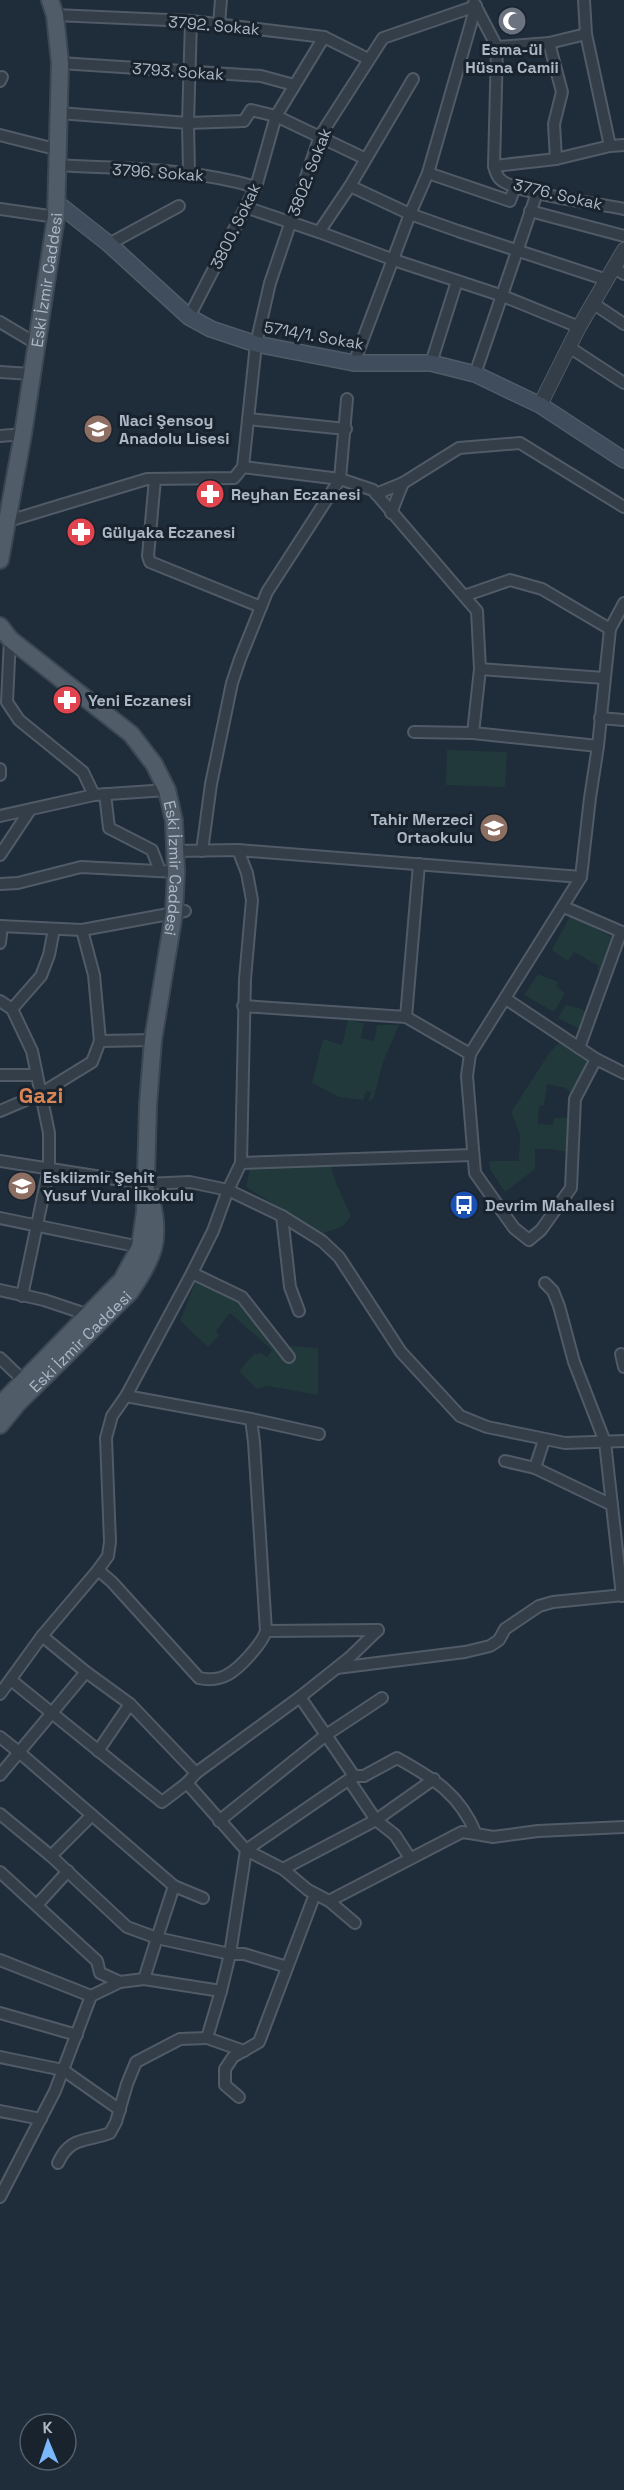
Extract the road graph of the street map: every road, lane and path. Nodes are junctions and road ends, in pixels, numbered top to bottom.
1 (221, 0) edge
2 (584, 0) edge
3 (474, 3) edge
4 (52, 7) edge
5 (191, 21) junction
6 (219, 24) junction
7 (586, 34) junction
8 (324, 37) junction
9 (549, 43) junction
10 (497, 47) junction
11 (368, 59) junction
12 (60, 63) junction
13 (189, 71) junction
14 (413, 79) dead end
15 (294, 85) junction
16 (59, 113) junction
17 (276, 116) junction
18 (188, 123) junction
19 (0, 135) edge
20 (320, 136) junction
21 (624, 145) edge
22 (610, 146) junction
23 (59, 158) junction
24 (364, 158) junction
25 (556, 159) junction
26 (494, 166) junction
27 (189, 173) junction
28 (428, 173) junction
29 (350, 186) junction
30 (256, 187) junction
31 (515, 187) junction
32 (537, 193) junction
33 (180, 206) dead end
34 (245, 207) junction
35 (624, 208) edge
36 (0, 209) edge
37 (57, 210) junction
38 (530, 211) junction
39 (410, 213) junction
40 (290, 222) junction
41 (319, 232) junction
42 (624, 236) edge
43 (109, 244) junction
44 (518, 250) junction
45 (624, 250) edge
46 (394, 260) junction
47 (615, 274) edge
48 (458, 282) junction
49 (503, 296) junction
50 (594, 304) junction
51 (189, 317) junction
52 (0, 322) edge
53 (624, 324) edge
54 (579, 327) junction
55 (35, 343) junction
56 (256, 344) junction
57 (569, 347) junction
58 (354, 363) junction
59 (430, 363) junction
60 (1, 373) edge
61 (475, 374) junction
62 (31, 375) junction
63 (624, 382) edge
64 (347, 399) dead end
65 (540, 405) junction
66 (248, 419) junction
67 (346, 429) junction
68 (23, 434) junction
69 (0, 436) edge
70 (624, 460) edge
71 (243, 467) junction
72 (155, 479) junction
73 (340, 479) junction
74 (403, 483) junction
75 (376, 495) junction
76 (4, 501) edge
77 (624, 507) edge
78 (391, 513) junction
79 (3, 532) edge
80 (0, 560) edge
81 (464, 596) junction
82 (624, 603) edge
83 (261, 607) junction
84 (0, 614) edge
85 (610, 629) junction
86 (5, 632) edge
87 (480, 669) junction
88 (604, 678) junction
89 (600, 718) junction
90 (624, 720) edge
91 (414, 732) dead end
92 (473, 733) junction
93 (598, 746) junction
94 (0, 769) edge
95 (0, 775) edge
96 (167, 790) junction
97 (100, 795) junction
98 (30, 810) junction
99 (0, 816) edge
100 (238, 850) junction
101 (187, 851) junction
102 (0, 855) edge
103 (419, 864) junction
104 (168, 872) junction
105 (581, 877) junction
106 (0, 884) edge
107 (564, 907) junction
108 (179, 912) junction
109 (1, 926) edge
110 (54, 929) junction
111 (82, 930) junction
112 (623, 932) edge
113 (0, 943) edge
114 (506, 999) junction
115 (0, 1001) edge
116 (243, 1006) junction
117 (12, 1009) junction
118 (406, 1017) junction
119 (153, 1040) junction
120 (100, 1041) junction
121 (579, 1048) junction
122 (470, 1054) junction
123 (596, 1059) junction
124 (624, 1074) edge
125 (0, 1075) edge
126 (35, 1075) junction
127 (40, 1094) junction
128 (0, 1111) edge
129 (472, 1155) junction
130 (0, 1161) edge
131 (241, 1163) junction
132 (49, 1168) junction
133 (146, 1184) junction
134 (228, 1190) junction
135 (282, 1216) junction
136 (0, 1218) edge
137 (37, 1226) junction
138 (140, 1247) junction
139 (192, 1273) junction
140 (545, 1283) dead end
141 (0, 1290) edge
142 (22, 1296) junction
143 (299, 1311) dead end
144 (89, 1315) junction
145 (621, 1354) dead end
146 (289, 1357) dead end
147 (0, 1358) edge
148 (624, 1367) edge
149 (24, 1381) junction
150 (126, 1396) junction
151 (0, 1405) edge
152 (251, 1419) junction
153 (0, 1425) edge
154 (319, 1434) dead end
155 (544, 1440) junction
156 (624, 1441) edge
157 (605, 1442) junction
158 (505, 1461) dead end
159 (535, 1468) junction
160 (612, 1505) junction
161 (98, 1570) junction
162 (623, 1595) edge
163 (266, 1631) junction
164 (42, 1636) junction
165 (337, 1668) junction
166 (86, 1672) junction
167 (11, 1680) junction
168 (0, 1694) edge
169 (300, 1697) junction
170 (382, 1698) dead end
171 (130, 1704) junction
172 (51, 1714) junction
173 (326, 1735) junction
174 (0, 1737) edge
175 (98, 1751) junction
176 (21, 1753) junction
177 (196, 1773) junction
178 (0, 1775) edge
179 (351, 1778) junction
180 (434, 1779) junction
181 (187, 1783) junction
182 (0, 1814) edge
183 (92, 1815) junction
184 (376, 1820) junction
185 (219, 1821) junction
186 (624, 1827) edge
187 (476, 1834) junction
188 (246, 1850) junction
189 (51, 1856) junction
190 (410, 1858) junction
191 (283, 1869) junction
192 (0, 1872) edge
193 (68, 1872) junction
194 (174, 1886) junction
195 (315, 1894) junction
196 (203, 1898) dead end
197 (329, 1901) junction
198 (37, 1905) junction
199 (355, 1923) dead end
200 (157, 1938) junction
201 (230, 1954) junction
202 (0, 1959) edge
203 (287, 1967) junction
204 (144, 1979) junction
205 (120, 1982) junction
206 (221, 1992) junction
207 (91, 1996) junction
208 (0, 2013) edge
209 (76, 2035) junction
210 (207, 2038) junction
211 (244, 2051) junction
212 (0, 2057) edge
213 (63, 2070) junction
214 (239, 2097) dead end
215 (120, 2110) junction
216 (0, 2111) edge
217 (41, 2119) junction
218 (58, 2163) dead end
219 (0, 2197) edge

1 - 6 street
2 - 7 street
3 - 10 street, 3776. Sokak
3 - 11 street, 3802. Sokak
3 - 28 street
4 - 5 street, 3792. Sokak
4 - 12 main road, Eski İzmir Caddesi
5 - 6 street, 3792. Sokak
5 - 13 street
6 - 8 street, 3792. Sokak
7 - 9 street
7 - 22 street
8 - 11 street, 3792. Sokak
8 - 15 street, 3800. Sokak
9 - 10 street
9 - 25 street
10 - 26 street, 3776. Sokak
11 - 20 street, 3802. Sokak
12 - 13 street, 3793. Sokak
12 - 16 main road, Eski İzmir Caddesi
13 - 15 street, 3793. Sokak
13 - 18 street
14 - 24 street
15 - 17 street, 3800. Sokak
16 - 18 street
16 - 23 main road, Eski İzmir Caddesi
17 - 18 street
17 - 20 street
17 - 30 street, 3800. Sokak
18 - 27 street
19 - 23 street, 3796. Sokak
20 - 24 street
20 - 40 street, 3802. Sokak
21 - 22 street
22 - 25 street
23 - 27 street, 3796. Sokak
23 - 37 main road, Eski İzmir Caddesi
24 - 29 street
25 - 26 street
26 - 31 street, 3776. Sokak
27 - 30 street, 3796. Sokak
28 - 31 street
28 - 39 street
29 - 39 street
29 - 41 street
30 - 34 street, 3800. Sokak
31 - 32 street, 3776. Sokak
32 - 35 street, 3776. Sokak
32 - 38 street
33 - 43 street
34 - 40 street
34 - 51 street, 3800. Sokak
36 - 37 street
37 - 43 main road, 5714/1. Sokak
37 - 55 main road, Eski İzmir Caddesi
38 - 42 street
38 - 44 street
39 - 44 street
39 - 46 street
40 - 41 street
40 - 56 street, 3802. Sokak
41 - 46 street
43 - 51 main road, 5714/1. Sokak
44 - 47 street
44 - 49 street
45 - 47 street
46 - 48 street
46 - 58 street
47 - 50 street
48 - 49 street
48 - 59 street
49 - 54 street
49 - 61 street
50 - 53 street
50 - 54 street
51 - 56 main road, 5714/1. Sokak
52 - 55 street
54 - 57 street
55 - 62 main road, Eski İzmir Caddesi
56 - 58 main road, 5714/1. Sokak
56 - 66 street, 3802. Sokak
57 - 63 street
57 - 65 street
58 - 59 main road, 5714/1. Sokak
59 - 61 main road, 5714/1. Sokak
60 - 62 street
61 - 65 main road, 5714/1. Sokak
62 - 68 main road, Eski İzmir Caddesi
64 - 67 street
65 - 70 main road, 5714/1. Sokak
66 - 67 street
66 - 71 street, 3802. Sokak
67 - 73 street
68 - 69 street
68 - 76 main road, Eski İzmir Caddesi
71 - 72 street
71 - 73 street
72 - 79 street
72 - 83 street
73 - 75 street
73 - 83 street
74 - 75 street
74 - 77 street
74 - 78 street
75 - 78 street
76 - 79 main road, Eski İzmir Caddesi
78 - 81 street
79 - 80 main road, Eski İzmir Caddesi
81 - 85 street
81 - 87 street
82 - 85 street
83 - 101 street
84 - 101 main road
85 - 88 street
86 - 96 main road, Eski İzmir Caddesi
86 - 97 street
87 - 88 street
87 - 92 street
88 - 89 street
89 - 90 street
89 - 93 street
91 - 92 street
92 - 93 street
93 - 105 street
94 - 95 street
96 - 97 street
96 - 101 main road, Eski İzmir Caddesi
97 - 98 street
97 - 104 street
98 - 99 street
98 - 102 street
100 - 101 street
100 - 103 street
100 - 116 street
101 - 104 main road, Eski İzmir Caddesi
101 - 108 main road
103 - 105 street
103 - 118 street
104 - 106 street
104 - 108 main road, Eski İzmir Caddesi
105 - 107 street
107 - 112 street
107 - 114 street
108 - 111 street
108 - 119 main road, Eski İzmir Caddesi
109 - 110 street
109 - 113 street
110 - 111 street
110 - 117 street
111 - 120 street
112 - 121 street
114 - 121 street
114 - 122 street
115 - 117 street
116 - 118 street
116 - 131 street
117 - 126 street
118 - 122 street
119 - 120 street
119 - 133 main road, Eski İzmir Caddesi
120 - 127 street
121 - 123 street
122 - 129 street
123 - 124 street
123 - 129 street
125 - 126 street
126 - 127 street
127 - 128 street
127 - 132 street
129 - 131 street
130 - 132 street
131 - 134 street
132 - 133 street
132 - 137 street
133 - 134 street
133 - 138 main road, Eski İzmir Caddesi
133 - 153 main road, Eski İzmir Caddesi
134 - 135 street
134 - 139 street
135 - 143 street
135 - 155 street
136 - 137 street
137 - 138 street
137 - 142 street
138 - 144 main road, Eski İzmir Caddesi
139 - 146 street
139 - 150 street
140 - 157 street
141 - 142 street
142 - 144 street
144 - 149 main road, Eski İzmir Caddesi
145 - 148 street
147 - 149 street
149 - 151 main road, Eski İzmir Caddesi
150 - 152 street
150 - 161 street
152 - 154 street
152 - 163 street
155 - 157 street
155 - 159 street
156 - 157 street
157 - 160 street
158 - 159 street
159 - 160 street
160 - 162 street
161 - 163 street
161 - 164 street
162 - 165 street
163 - 165 street
164 - 166 street
164 - 167 street
165 - 169 street
166 - 171 street
166 - 172 street
167 - 168 street
167 - 172 street
169 - 173 street
169 - 177 street
170 - 173 street
171 - 175 street
171 - 177 street
172 - 175 street
172 - 176 street
173 - 179 street
173 - 185 street
174 - 176 street
175 - 181 street
176 - 178 street
176 - 183 street
177 - 181 street
179 - 180 street
179 - 184 street
179 - 188 street
180 - 184 street
180 - 187 street
181 - 185 street
182 - 189 street
183 - 189 street
183 - 194 street
184 - 190 street
184 - 191 street
185 - 188 street
186 - 187 street
187 - 190 street
188 - 191 street
188 - 201 street
189 - 193 street
190 - 197 street
191 - 195 street
192 - 198 street
193 - 198 street
193 - 200 street
194 - 196 street
194 - 200 street
195 - 197 street
195 - 203 street
197 - 199 street
198 - 205 street
200 - 201 street
200 - 204 street
201 - 203 street
201 - 206 street
202 - 207 street
203 - 211 street
204 - 205 street
204 - 206 street
205 - 207 street
206 - 210 street
207 - 209 street
208 - 209 street
209 - 213 street
210 - 211 street
210 - 215 street
211 - 214 street
212 - 213 street
213 - 215 street
213 - 217 street
215 - 218 street
216 - 217 street
217 - 219 street

